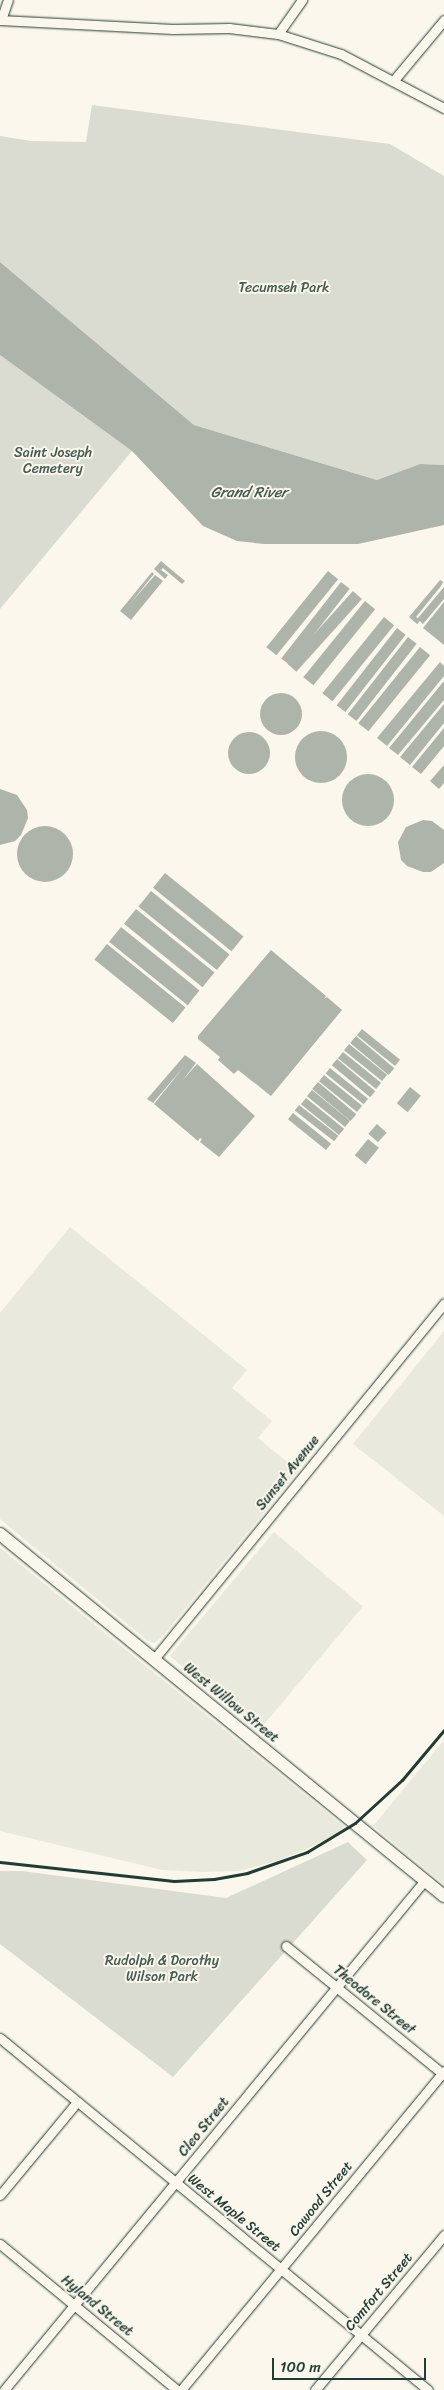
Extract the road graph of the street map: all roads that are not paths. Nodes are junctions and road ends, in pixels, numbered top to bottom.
1 (8, 0) edge
2 (302, 0) edge
3 (0, 20) edge
4 (444, 20) edge
5 (278, 34) junction
6 (394, 80) junction
7 (444, 108) edge
8 (444, 1304) edge
9 (0, 1534) edge
10 (154, 1659) junction
11 (425, 1880) junction
12 (444, 1896) edge
13 (286, 1946) dead end
14 (337, 1987) junction
15 (0, 2038) edge
16 (443, 2073) edge
17 (77, 2102) junction
18 (176, 2183) junction
19 (0, 2196) edge
20 (444, 2234) edge
21 (0, 2244) edge
22 (281, 2269) junction
23 (74, 2305) junction
24 (361, 2335) junction
25 (4, 2390) edge
26 (179, 2390) edge
27 (315, 2390) edge
28 (428, 2390) edge

1 - 3 street
2 - 5 street
3 - 5 street
4 - 6 street
5 - 6 street
6 - 7 street
8 - 10 street, Sunset Avenue
9 - 10 street, West Willow Street
10 - 11 street, West Willow Street
11 - 12 street, West Willow Street
11 - 14 street, Cleo Street
13 - 14 street, Theodore Street
14 - 16 street, Theodore Street
14 - 18 street, Cleo Street
15 - 17 street, West Maple Street
16 - 22 street, Cawood Street
17 - 18 street, West Maple Street
17 - 19 street
18 - 22 street, West Maple Street
18 - 23 street, Cleo Street
20 - 24 street, Comfort Street
21 - 23 street, Hyland Street
22 - 24 street, West Maple Street
22 - 26 street, Cawood Street
23 - 25 street, Cleo Street
23 - 26 street, Hyland Street
24 - 27 street, Comfort Street
24 - 28 street, West Maple Street

